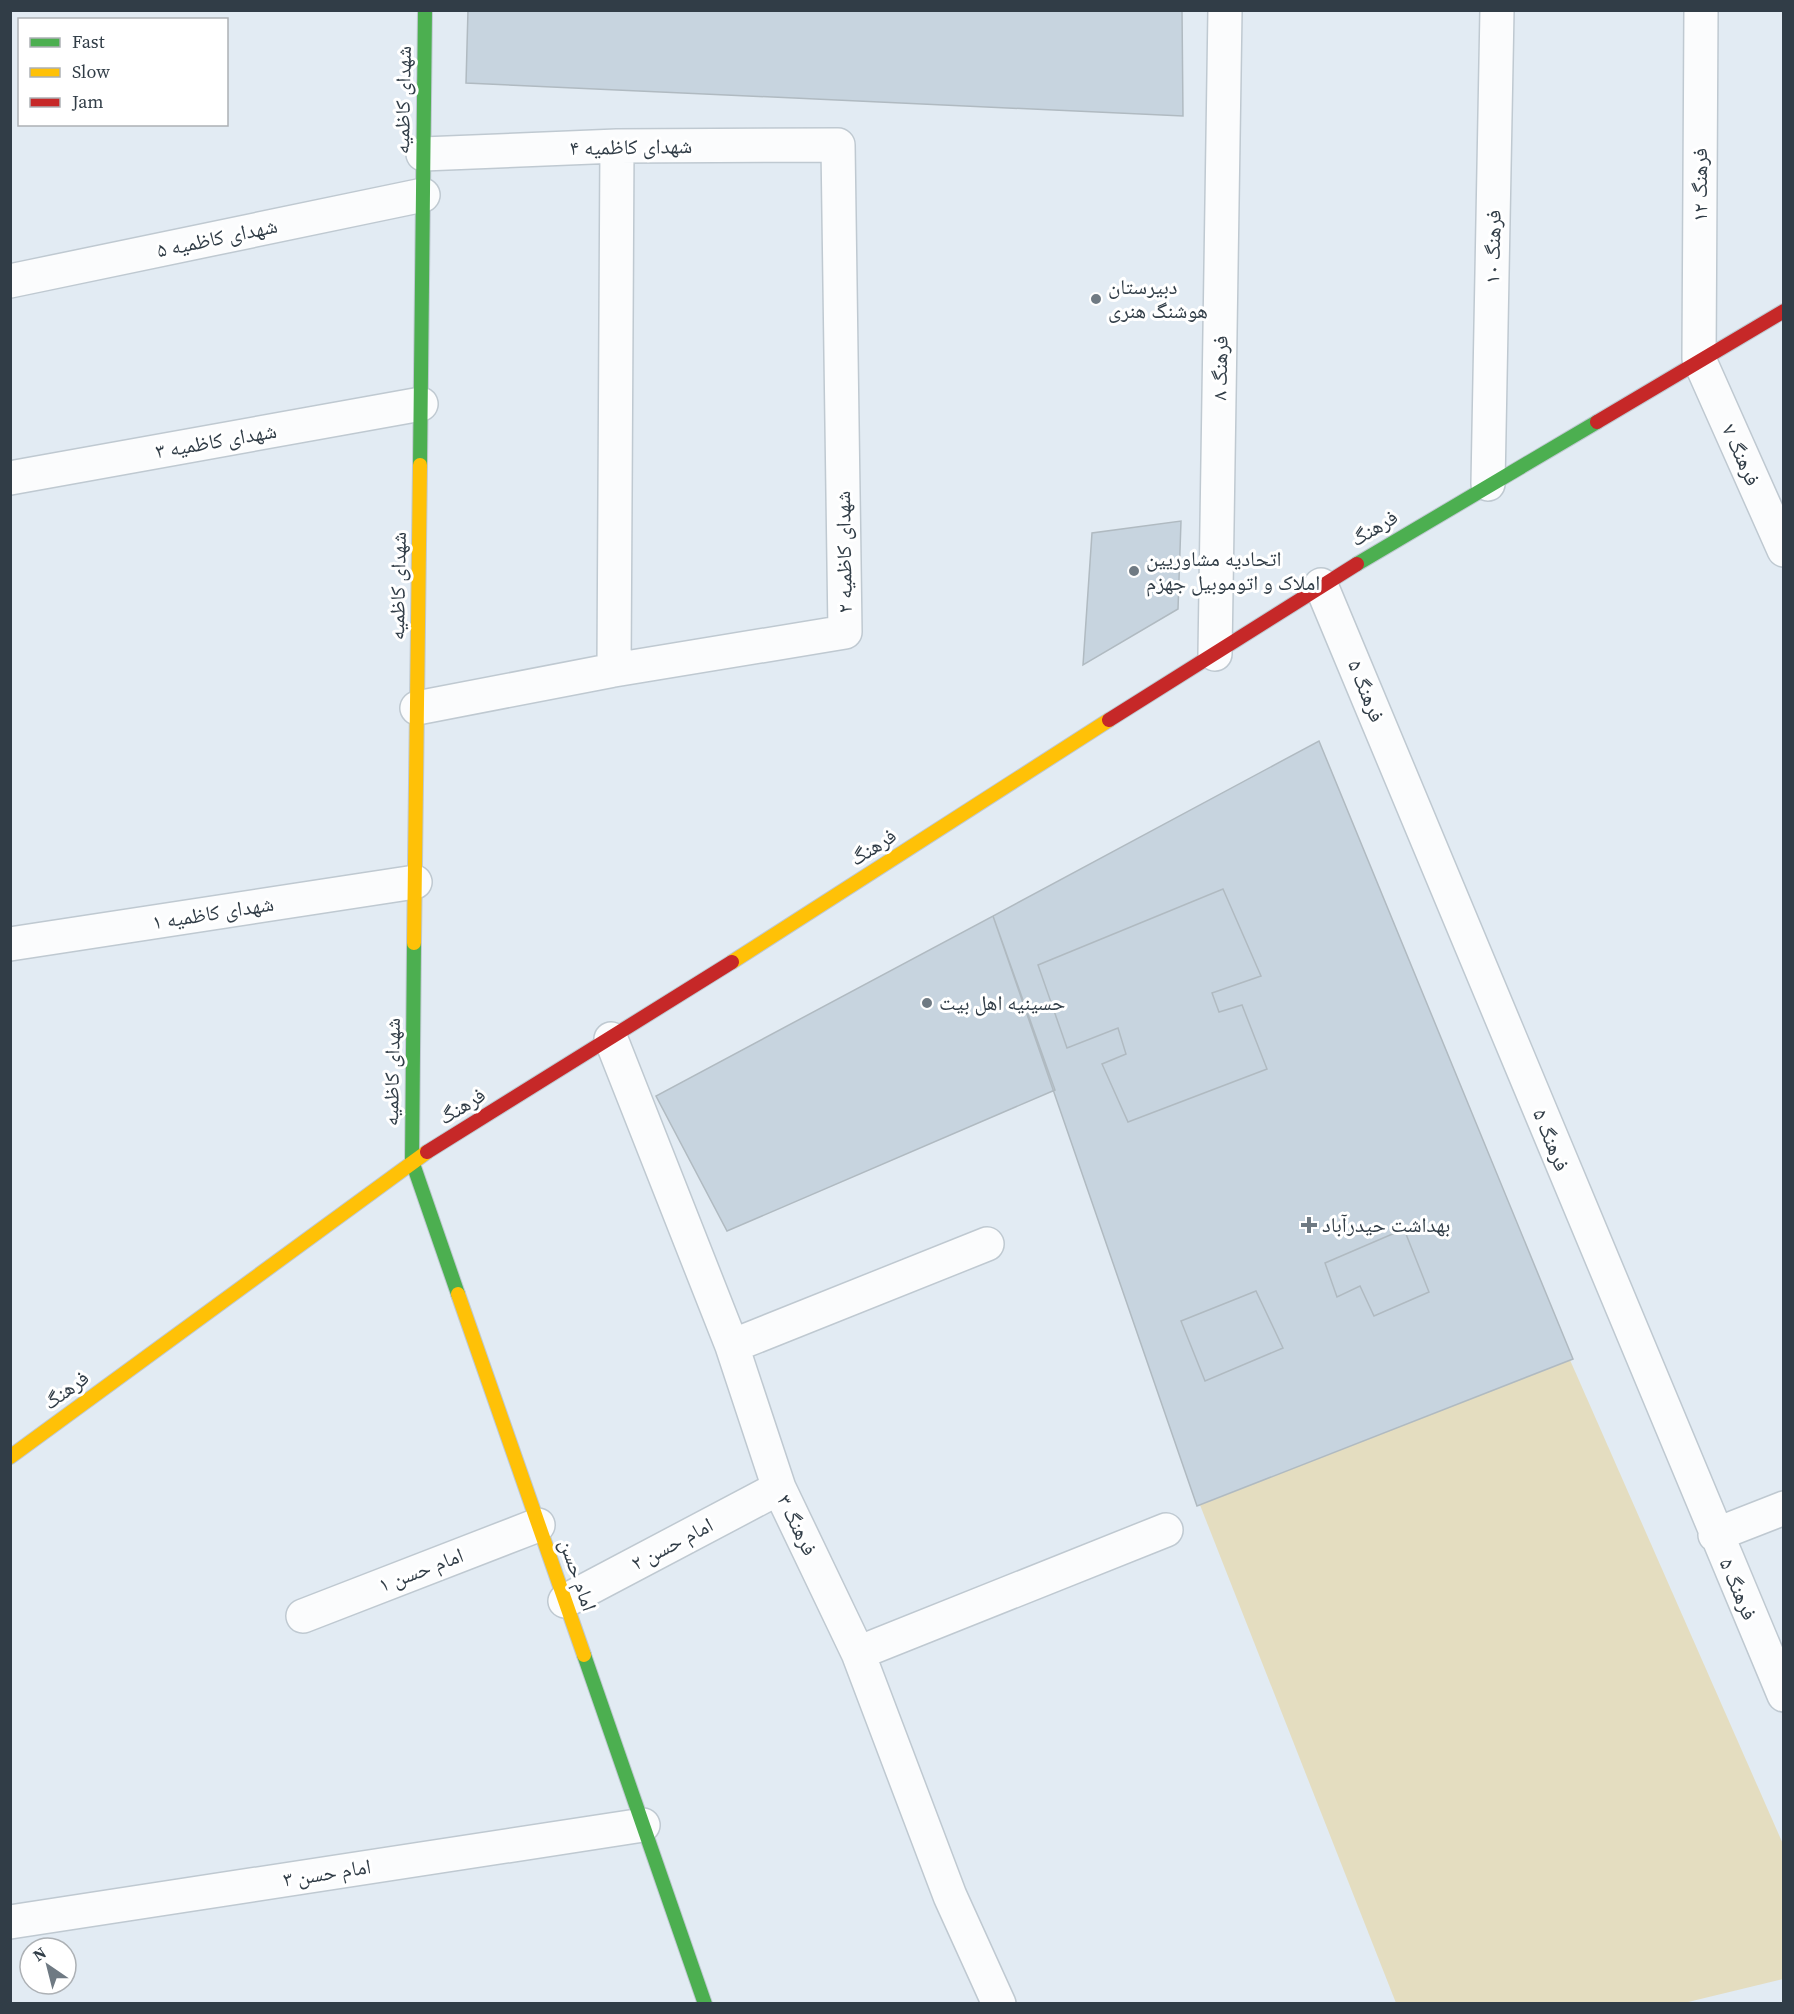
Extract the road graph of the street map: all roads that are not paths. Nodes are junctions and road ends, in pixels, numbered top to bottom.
1 (425, 10) edge
2 (1225, 10) edge
3 (1497, 10) edge
4 (1701, 10) edge
5 (617, 146) junction
6 (838, 146) joint
7 (423, 154) junction
8 (423, 195) junction
9 (10, 281) edge
10 (1784, 311) edge
11 (1699, 359) junction
12 (421, 404) junction
13 (10, 478) edge
14 (1488, 484) junction
15 (1784, 550) edge
16 (1321, 585) junction
17 (1215, 654) junction
18 (614, 670) junction
19 (417, 708) junction
20 (415, 882) junction
21 (10, 944) edge
22 (611, 1039) junction
23 (412, 1161) junction
24 (987, 1244) dead end
25 (732, 1346) junction
26 (10, 1457) edge
27 (779, 1488) junction
28 (1784, 1508) edge
29 (538, 1524) junction
30 (1166, 1530) dead end
31 (1715, 1535) junction
32 (565, 1600) junction
33 (303, 1616) dead end
34 (858, 1653) junction
35 (1784, 1695) edge
36 (643, 1826) junction
37 (10, 1922) edge
38 (705, 2004) edge
39 (999, 2004) edge

1 - 7 main road, شهدای کاظمیه
2 - 17 street, فرهنگ ۸
3 - 14 street, فرهنگ ۱۰
4 - 11 street, فرهنگ ۱۲
5 - 6 street, شهدای کاظمیه ۴
5 - 7 street, شهدای کاظمیه ۴
5 - 18 street
6 - 18 street, شهدای کاظمیه ۲
7 - 8 main road, شهدای کاظمیه
8 - 9 street, شهدای کاظمیه ۵
8 - 12 main road, شهدای کاظمیه
10 - 11 main road, فرهنگ
11 - 14 main road, فرهنگ
11 - 15 street, فرهنگ ۷
12 - 13 street, شهدای کاظمیه ۳
12 - 19 main road, شهدای کاظمیه
14 - 16 main road, فرهنگ
16 - 17 main road, فرهنگ
16 - 31 street, فرهنگ ۵
17 - 22 main road, فرهنگ
18 - 19 street, شهدای کاظمیه ۲
19 - 20 main road, شهدای کاظمیه
20 - 21 street, شهدای کاظمیه ۱
20 - 23 main road, شهدای کاظمیه
22 - 23 main road, فرهنگ
22 - 25 street, فرهنگ ۳
23 - 26 main road, فرهنگ
23 - 29 main road, امام حسن
24 - 25 street
25 - 27 street, فرهنگ ۳
27 - 32 street, امام حسن ۲
27 - 34 street, فرهنگ ۳
28 - 31 street
29 - 32 main road, امام حسن
29 - 33 street, امام حسن ۱
30 - 34 street
31 - 35 street, فرهنگ ۵
32 - 36 main road, امام حسن
34 - 39 street, فرهنگ ۳
36 - 37 street, امام حسن ۳
36 - 38 main road, امام حسن

